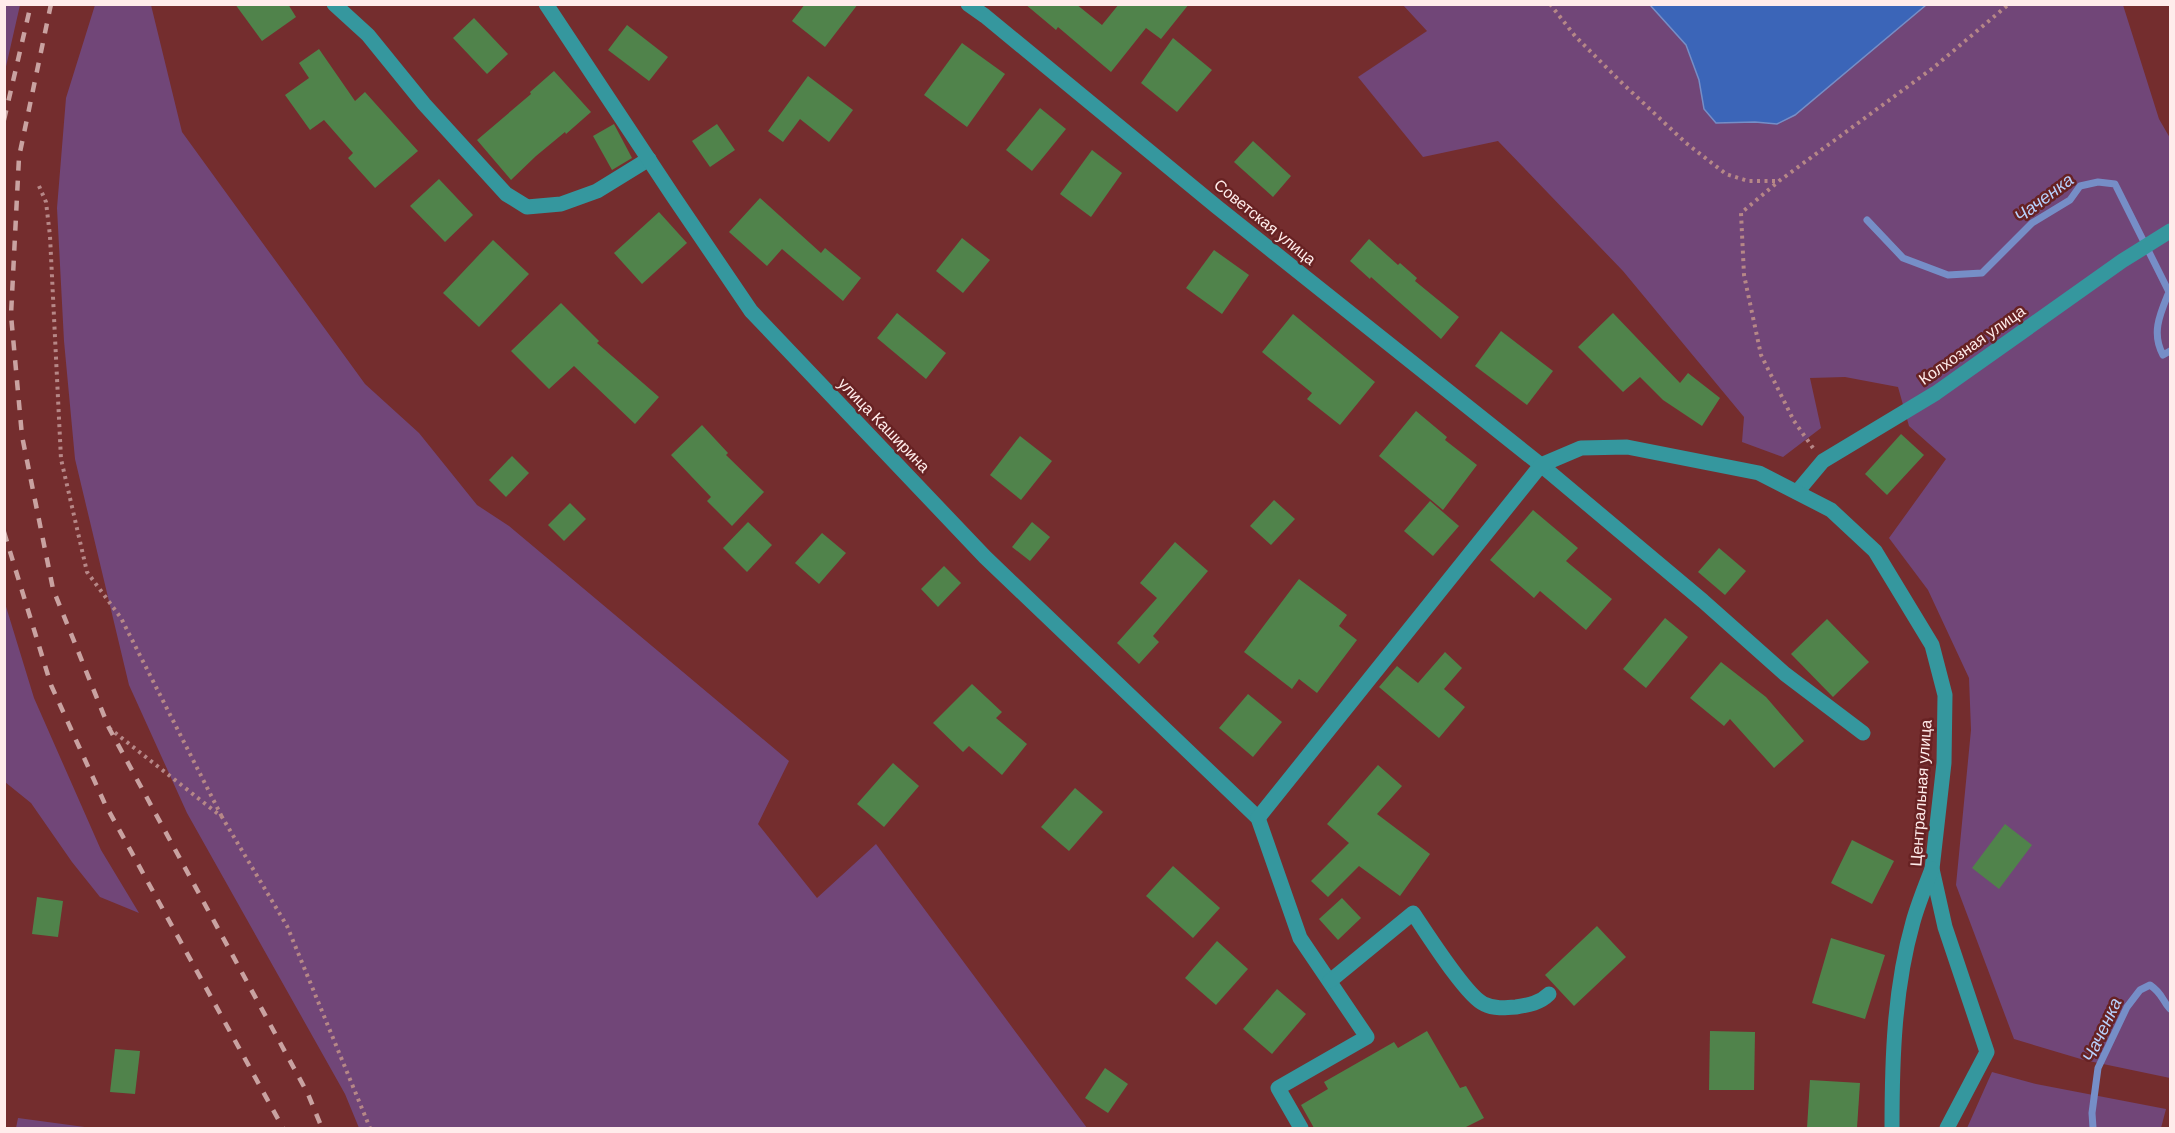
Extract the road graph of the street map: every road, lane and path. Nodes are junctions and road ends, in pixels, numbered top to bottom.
1 (334, 4) edge
2 (546, 4) edge
3 (968, 4) edge
4 (1550, 4) edge
5 (2009, 4) edge
6 (650, 159) junction
7 (1779, 180) junction
8 (39, 186) dead end
9 (2170, 231) edge
10 (1823, 461) junction
11 (1541, 465) junction
12 (1797, 492) junction
13 (109, 728) dead end
14 (1863, 733) dead end
15 (222, 817) junction
16 (1257, 818) junction
17 (1932, 869) junction
18 (1330, 981) junction
19 (1549, 994) dead end
20 (370, 1128) edge
21 (1301, 1128) edge
22 (1892, 1128) edge
23 (1947, 1128) edge

1 - 6 street
2 - 6 street, улица Каширина
3 - 11 street, Советская улица
4 - 7 path
5 - 7 path
6 - 16 street, улица Каширина
7 - 10 path
8 - 15 path
9 - 10 street, Колхозная улица
10 - 12 street, Колхозная улица
11 - 12 street, Центральная улица
11 - 14 street, Советская улица
11 - 16 street
12 - 17 street, Центральная улица
13 - 15 path
15 - 20 path
16 - 18 street
17 - 22 street
17 - 23 street, Центральная улица
18 - 19 street
18 - 21 street

